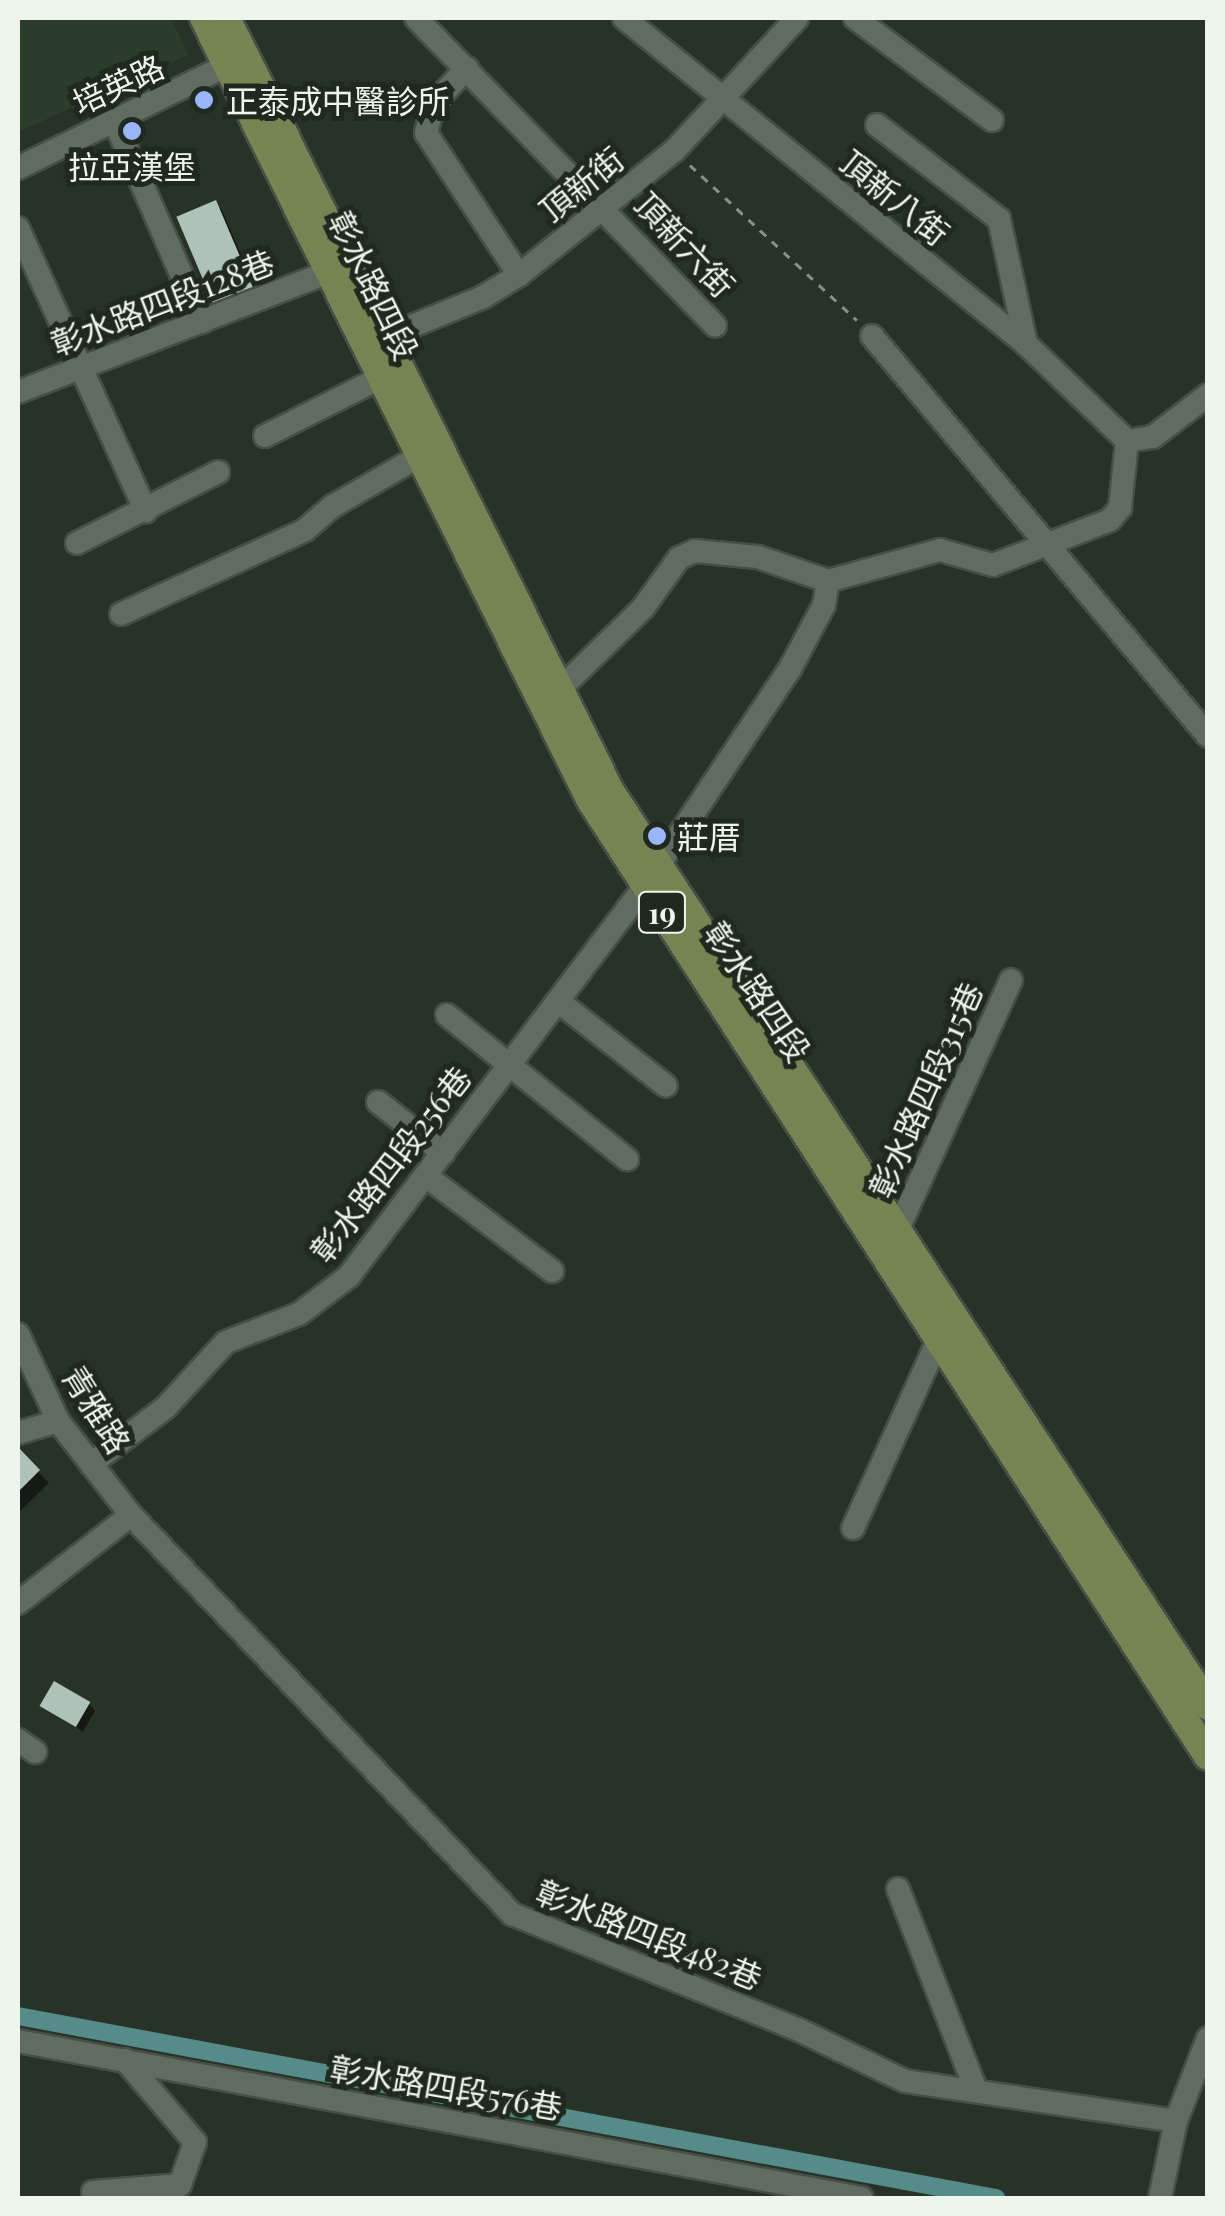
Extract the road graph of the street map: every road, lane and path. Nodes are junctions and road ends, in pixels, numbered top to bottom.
1 (204, 18) edge
2 (226, 18) edge
3 (416, 18) edge
4 (797, 18) edge
5 (855, 18) edge
6 (630, 19) edge
7 (237, 61) junction
8 (467, 68) junction
9 (724, 100) junction
10 (992, 120) dead end
11 (115, 122) junction
12 (878, 125) dead end
13 (674, 151) junction
14 (18, 168) edge
15 (606, 207) junction
16 (18, 228) edge
17 (330, 272) junction
18 (519, 275) junction
19 (202, 322) junction
20 (715, 325) dead end
21 (872, 336) joint
22 (375, 340) junction
23 (1026, 344) junction
24 (82, 366) junction
25 (380, 378) junction
26 (18, 392) edge
27 (1208, 394) edge
28 (265, 436) dead end
29 (1128, 441) junction
30 (418, 457) junction
31 (218, 472) dead end
32 (146, 511) junction
33 (77, 543) dead end
34 (1050, 547) junction
35 (828, 581) junction
36 (122, 614) dead end
37 (558, 690) junction
38 (1208, 736) edge
39 (651, 875) junction
40 (1011, 980) dead end
41 (558, 1001) junction
42 (447, 1014) dead end
43 (512, 1062) junction
44 (666, 1086) dead end
45 (378, 1102) dead end
46 (443, 1153) junction
47 (627, 1159) dead end
48 (426, 1176) junction
49 (899, 1227) junction
50 (552, 1271) dead end
51 (914, 1272) junction
52 (18, 1334) edge
53 (940, 1336) junction
54 (58, 1421) junction
55 (18, 1432) edge
56 (91, 1464) junction
57 (131, 1515) junction
58 (852, 1528) dead end
59 (18, 1603) edge
60 (1208, 1706) edge
61 (1208, 1756) edge
62 (898, 1888) dead end
63 (1208, 2038) edge
64 (18, 2041) edge
65 (125, 2060) junction
66 (976, 2090) junction
67 (1176, 2122) junction
68 (92, 2192) dead end
69 (1161, 2196) edge
70 (862, 2198) edge

1 - 7 main road, 彰水路四段 / 19
2 - 7 main road, 彰水路四段 / 19
3 - 8 street, 頂新六街
4 - 9 street, 頂新街
5 - 10 street
6 - 9 street, 頂新八街
7 - 11 street, 培英路
7 - 17 main road, 彰水路四段 / 19
7 - 22 main road, 彰水路四段 / 19
8 - 15 street, 頂新六街
8 - 18 street
9 - 13 street, 頂新街
9 - 23 street, 頂新八街
11 - 14 street, 培英路
11 - 19 street
12 - 23 street
13 - 15 street, 頂新街
13 - 21 path
15 - 18 street, 頂新街
15 - 20 street, 頂新六街
16 - 24 street
17 - 19 street, 彰水路四段128巷
17 - 22 main road, 彰水路四段 / 19
18 - 22 street, 頂新街
19 - 24 street, 彰水路四段128巷
21 - 34 street
22 - 25 main road, 彰水路四段 / 19
22 - 37 main road, 彰水路四段 / 19
23 - 29 street, 頂新八街
24 - 26 street, 彰水路四段128巷
24 - 32 street
25 - 28 street
25 - 30 main road, 彰水路四段 / 19
27 - 29 street
29 - 34 street
30 - 36 street
30 - 39 main road, 彰水路四段 / 19
31 - 32 street
32 - 33 street
34 - 35 street
34 - 38 street
35 - 37 street
35 - 39 street, 彰水路四段256巷
37 - 39 main road, 彰水路四段 / 19
39 - 41 street, 彰水路四段256巷
39 - 49 main road, 彰水路四段 / 19
39 - 51 main road, 彰水路四段 / 19
40 - 49 street, 彰水路四段315巷
41 - 43 street, 彰水路四段256巷
41 - 44 street
42 - 43 street
43 - 46 street, 彰水路四段256巷
43 - 47 street
45 - 46 street
46 - 48 street, 彰水路四段256巷
48 - 50 street
48 - 56 street, 彰水路四段256巷
49 - 51 main road, 彰水路四段 / 19
51 - 53 main road, 彰水路四段 / 19
51 - 60 main road, 彰水路四段 / 19
52 - 54 street, 青雅路
53 - 58 street
53 - 61 main road, 彰水路四段 / 19
54 - 55 street
54 - 56 street, 青雅路
56 - 57 street, 青雅路
57 - 59 street
57 - 66 street, 彰水路四段482巷
62 - 66 street
63 - 67 street
64 - 65 street, 彰水路四段576巷
65 - 68 street
65 - 70 street, 彰水路四段576巷
66 - 67 street, 彰水路四段482巷
67 - 69 street

